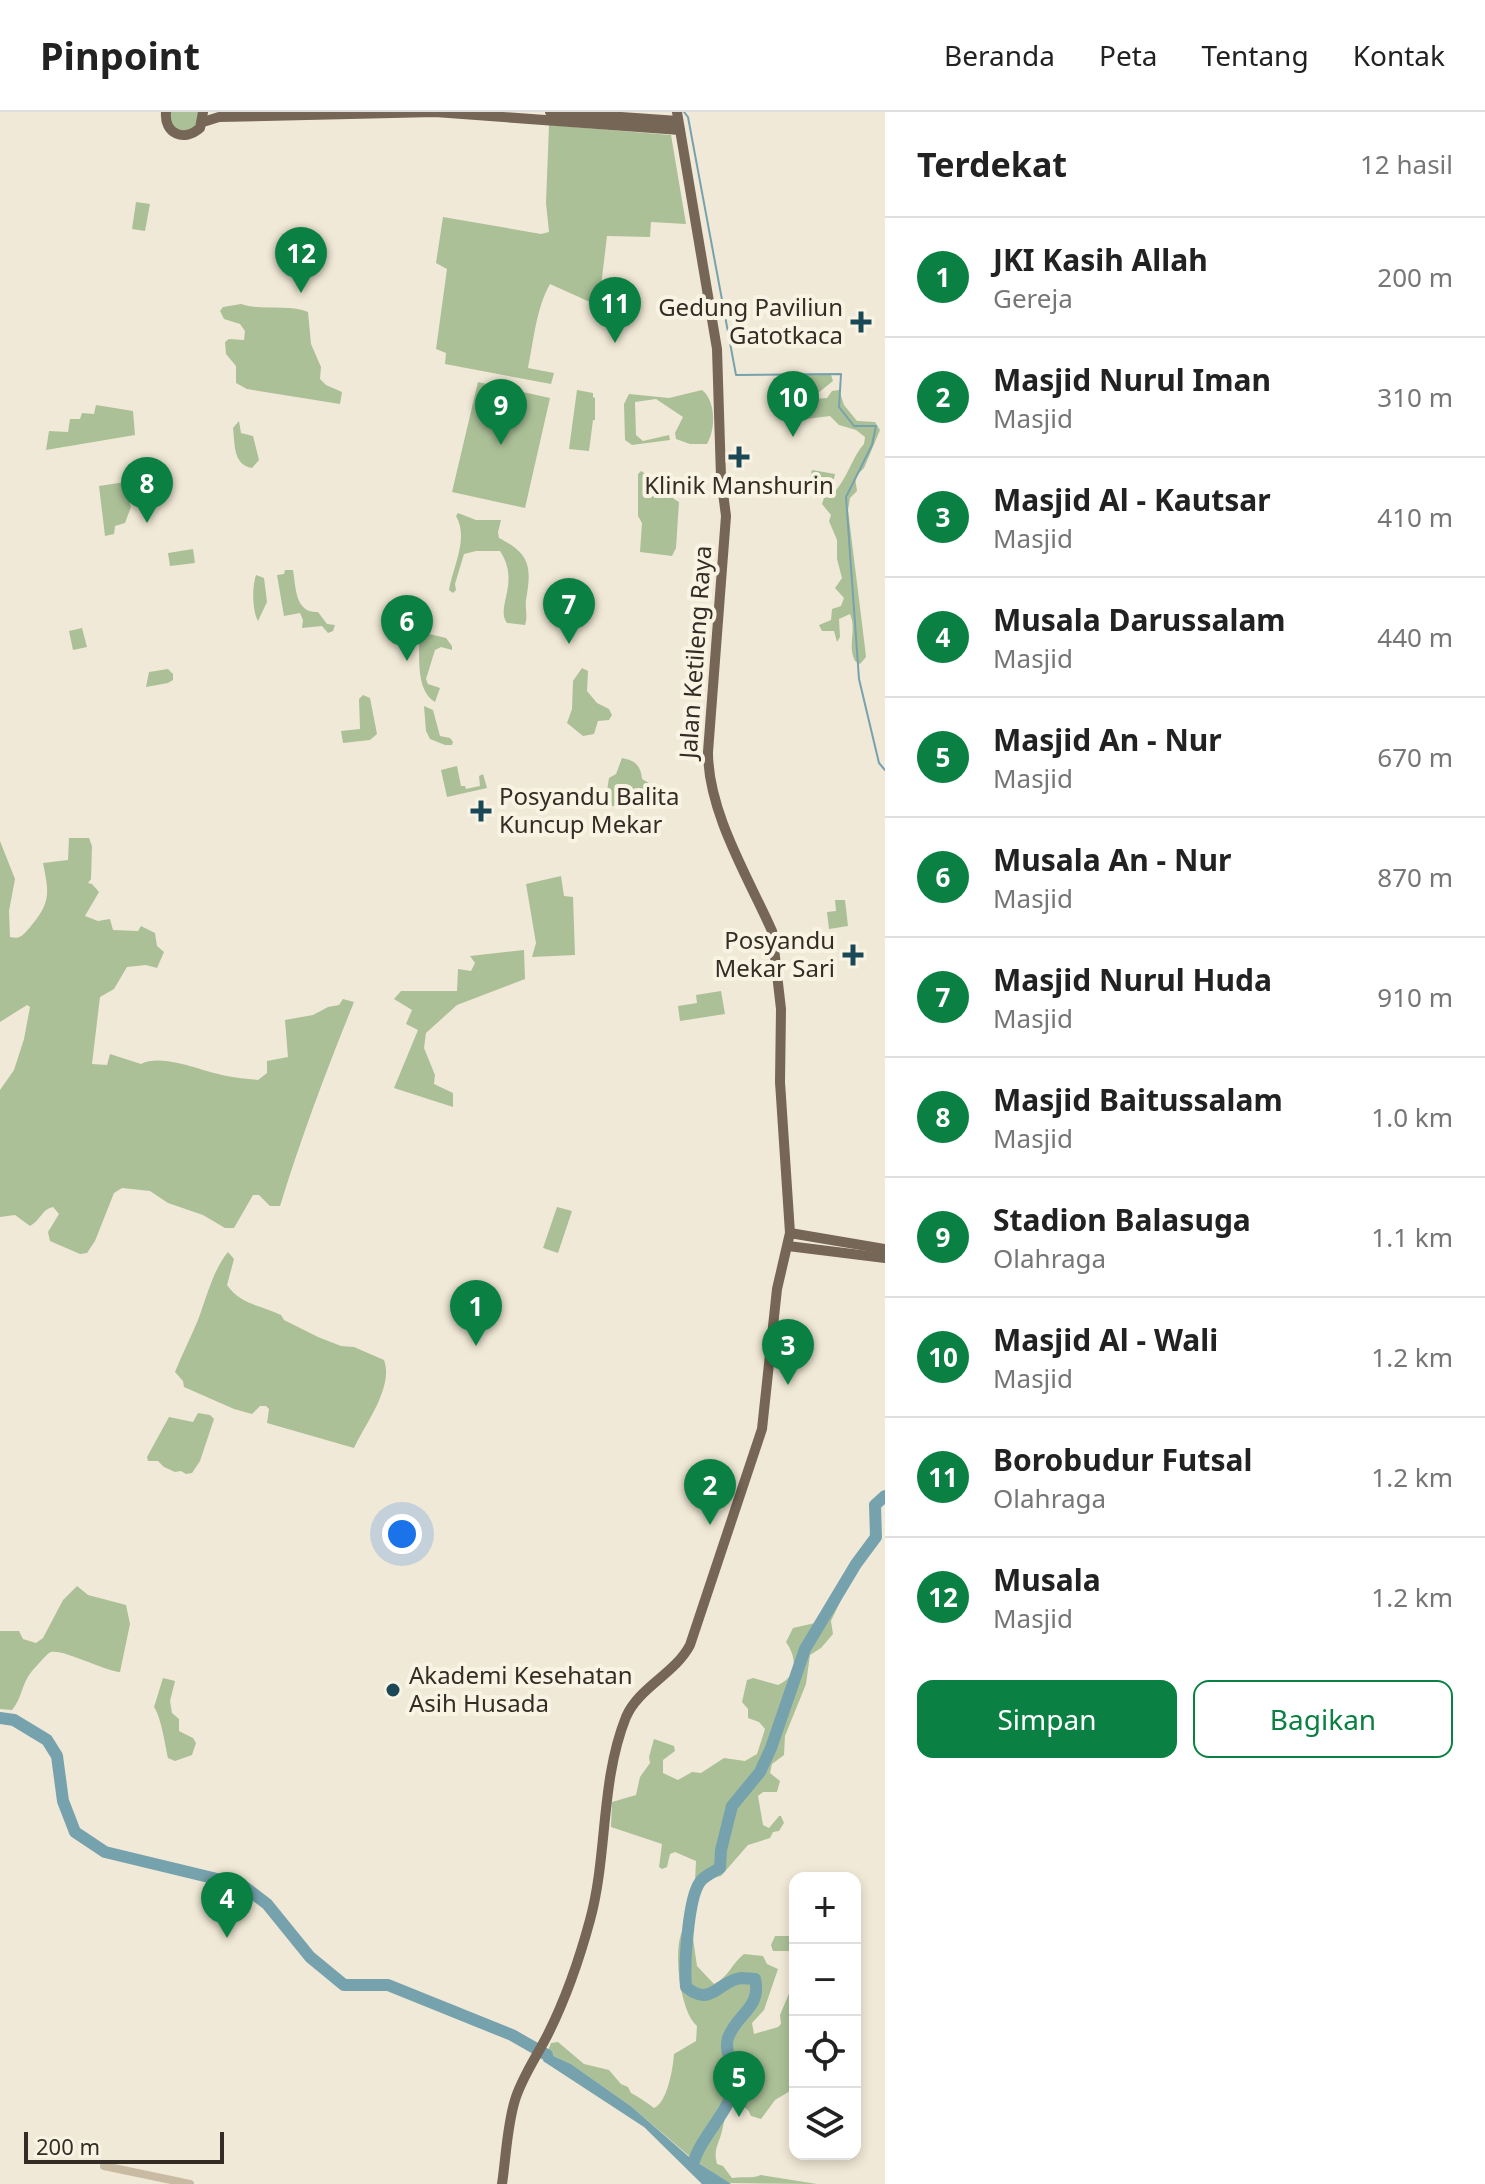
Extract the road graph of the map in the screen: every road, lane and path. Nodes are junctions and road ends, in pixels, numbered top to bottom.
1 (166, 112) edge
2 (550, 112) edge
3 (489, 114) edge
4 (203, 117) edge
5 (678, 121) edge
6 (790, 1233) junction
7 (788, 1246) junction
8 (885, 1249) edge
9 (857, 1250) junction
10 (885, 1258) edge
11 (104, 2166) dead end
12 (190, 2184) edge
13 (502, 2184) edge

1 - 4 main road
2 - 5 main road
3 - 4 main road
3 - 5 main road
5 - 6 main road, Jalan Ketileng Raya
6 - 7 main road, Jalan Ketileng Raya
6 - 9 main road
7 - 9 main road
7 - 13 main road, Jalan Ketileng Raya
8 - 9 main road
9 - 10 main road
11 - 12 street

